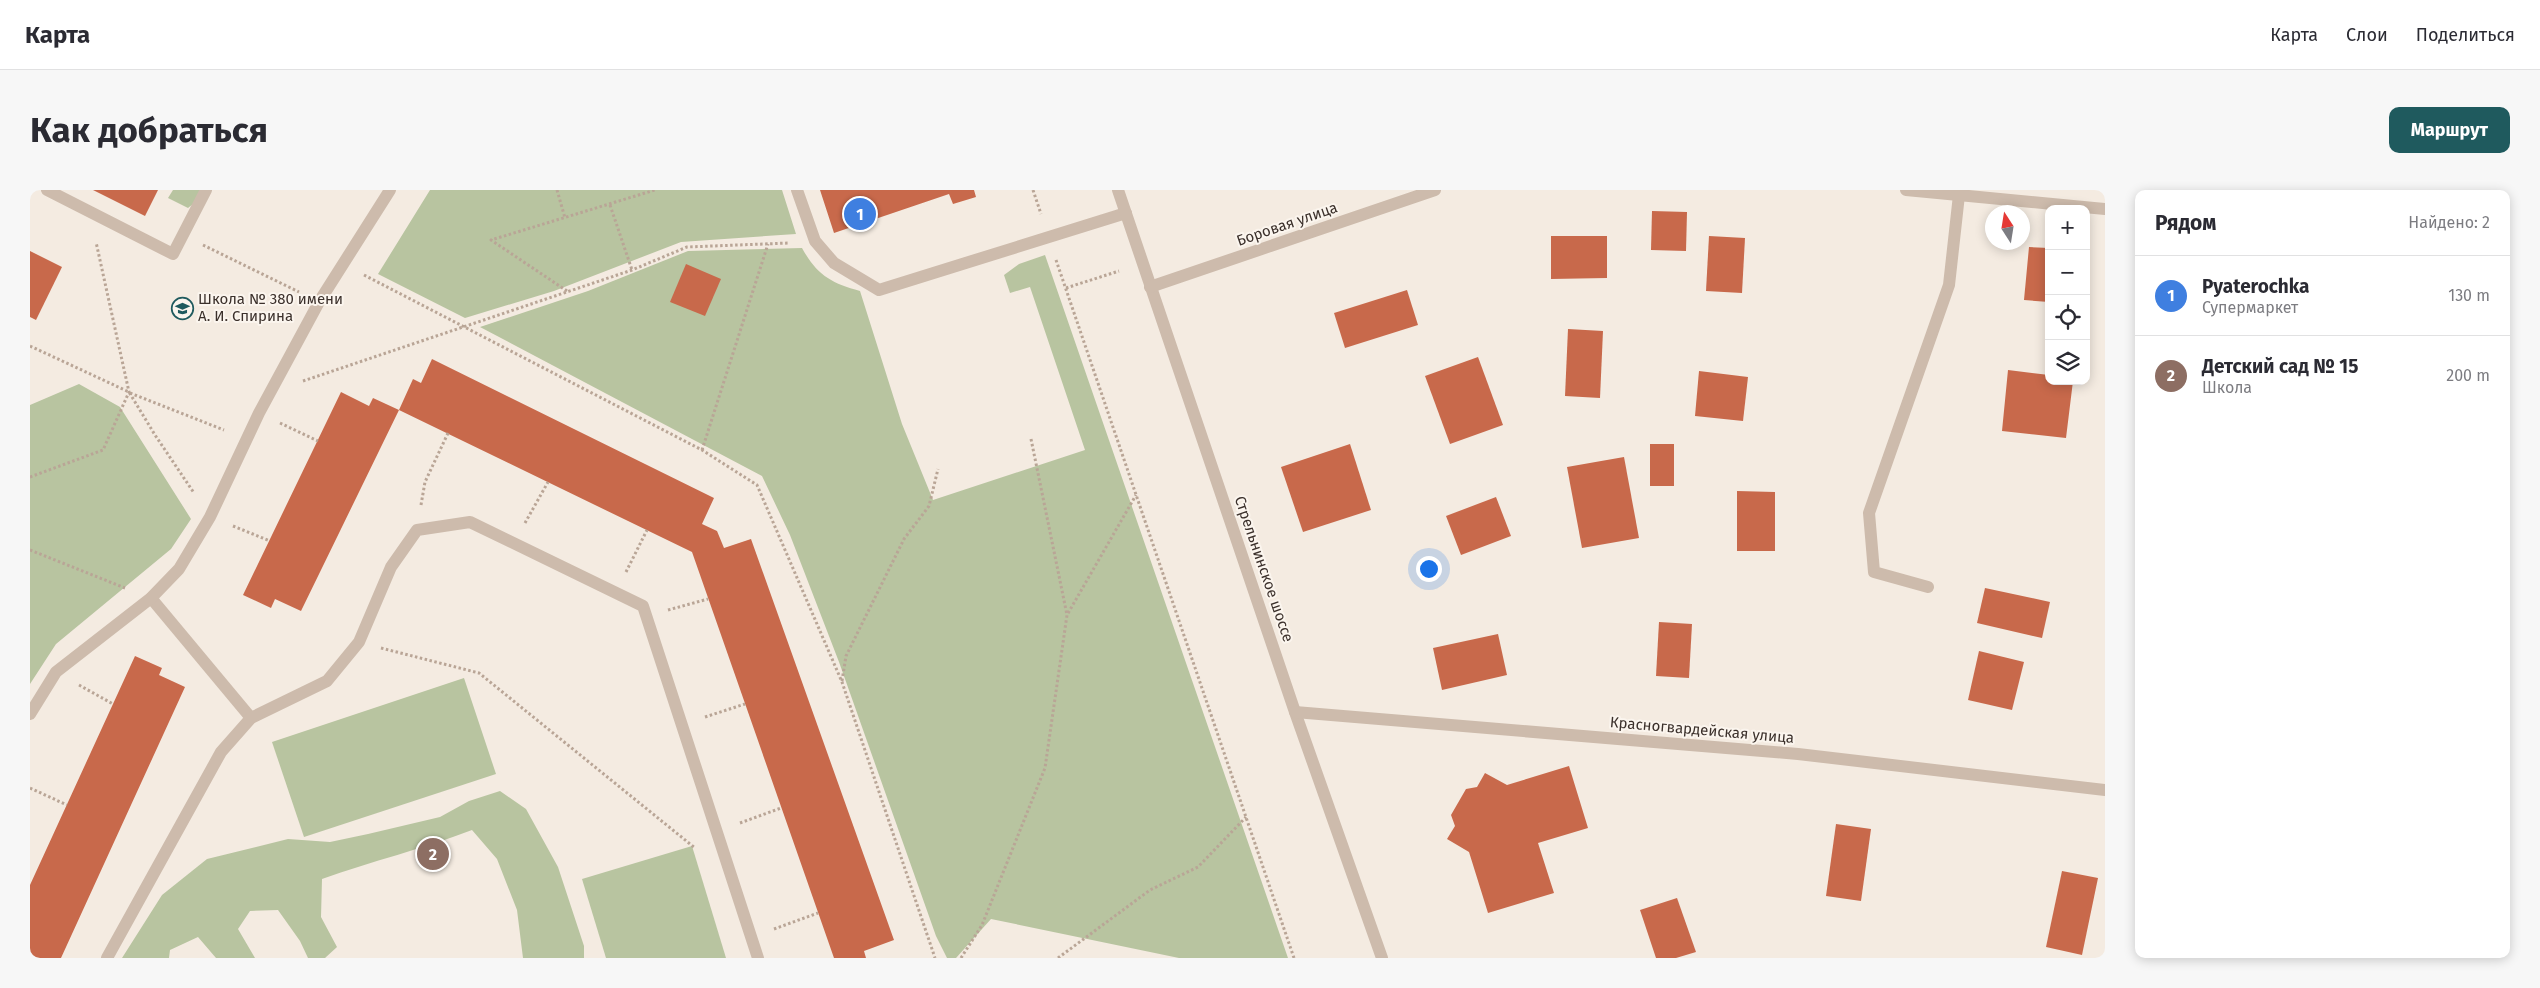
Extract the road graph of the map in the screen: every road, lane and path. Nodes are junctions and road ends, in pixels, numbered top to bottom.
1 (47, 190) edge
2 (206, 190) edge
3 (390, 190) edge
4 (557, 190) edge
5 (654, 190) edge
6 (797, 190) edge
7 (1033, 190) edge
8 (1118, 190) edge
9 (1435, 190) edge
10 (1906, 190) edge
11 (1959, 195) junction
12 (610, 205) junction
13 (2105, 210) edge
14 (90, 212) junction
15 (1126, 212) junction
16 (565, 218) junction
17 (182, 235) junction
18 (1048, 236) junction
19 (343, 265) junction
20 (632, 270) junction
21 (1150, 287) junction
22 (567, 291) junction
23 (303, 294) dead end
24 (462, 326) junction
25 (30, 346) edge
26 (129, 392) junction
27 (270, 393) junction
28 (259, 413) junction
29 (448, 433) dead end
30 (246, 439) junction
31 (1031, 439) dead end
32 (318, 441) dead end
33 (702, 450) junction
34 (938, 469) dead end
35 (30, 476) edge
36 (548, 482) dead end
37 (1136, 495) junction
38 (210, 517) junction
39 (418, 530) junction
40 (647, 530) dead end
41 (270, 541) dead end
42 (514, 544) junction
43 (30, 550) edge
44 (1928, 587) dead end
45 (615, 592) junction
46 (152, 598) junction
47 (708, 599) dead end
48 (1067, 615) junction
49 (646, 616) junction
50 (359, 642) junction
51 (56, 672) junction
52 (842, 682) junction
53 (113, 704) dead end
54 (745, 704) dead end
55 (1295, 712) junction
56 (30, 714) edge
57 (250, 718) junction
58 (682, 725) junction
59 (30, 788) edge
60 (2105, 790) edge
61 (66, 805) dead end
62 (781, 808) dead end
63 (1246, 817) junction
64 (716, 832) junction
65 (699, 851) dead end
66 (818, 913) dead end
67 (751, 938) junction
68 (107, 958) edge
69 (758, 958) edge
70 (936, 958) edge
71 (961, 958) edge
72 (1058, 958) edge
73 (1294, 958) edge
74 (1382, 958) edge

1 - 14 street
2 - 17 street
3 - 19 street
4 - 16 path
5 - 12 path
6 - 18 street
7 - 18 path
8 - 15 street, Стрельнинское шоссе
9 - 21 street, Боровая улица
10 - 11 street
11 - 13 street
11 - 44 street
12 - 16 path
12 - 20 path
14 - 17 street
14 - 26 path
15 - 18 street
15 - 21 street, Стрельнинское шоссе
16 - 22 path
17 - 23 path
18 - 37 path
19 - 24 path
19 - 27 street
20 - 22 path
20 - 33 path
21 - 55 street, Стрельнинское шоссе
22 - 24 path
24 - 27 path
24 - 33 path
25 - 26 path
26 - 30 path
26 - 35 path
26 - 38 path
27 - 28 street
28 - 30 street
28 - 32 path
29 - 39 path
30 - 38 street
31 - 48 path
33 - 52 path
34 - 52 path
36 - 42 path
37 - 48 path
37 - 63 path
38 - 41 path
38 - 46 street
39 - 42 street
39 - 50 street
40 - 45 path
42 - 45 street
43 - 46 path
45 - 49 street
46 - 51 street
46 - 57 street
47 - 49 path
48 - 71 path
49 - 58 street
50 - 57 street
50 - 65 path
51 - 53 path
51 - 56 street
52 - 70 path
54 - 58 path
55 - 60 street, Красногвардейская улица
55 - 74 street, Стрельнинское шоссе
57 - 68 street
58 - 64 street
59 - 61 path
62 - 64 path
63 - 72 path
63 - 73 path
64 - 67 street
66 - 67 path
67 - 69 street

